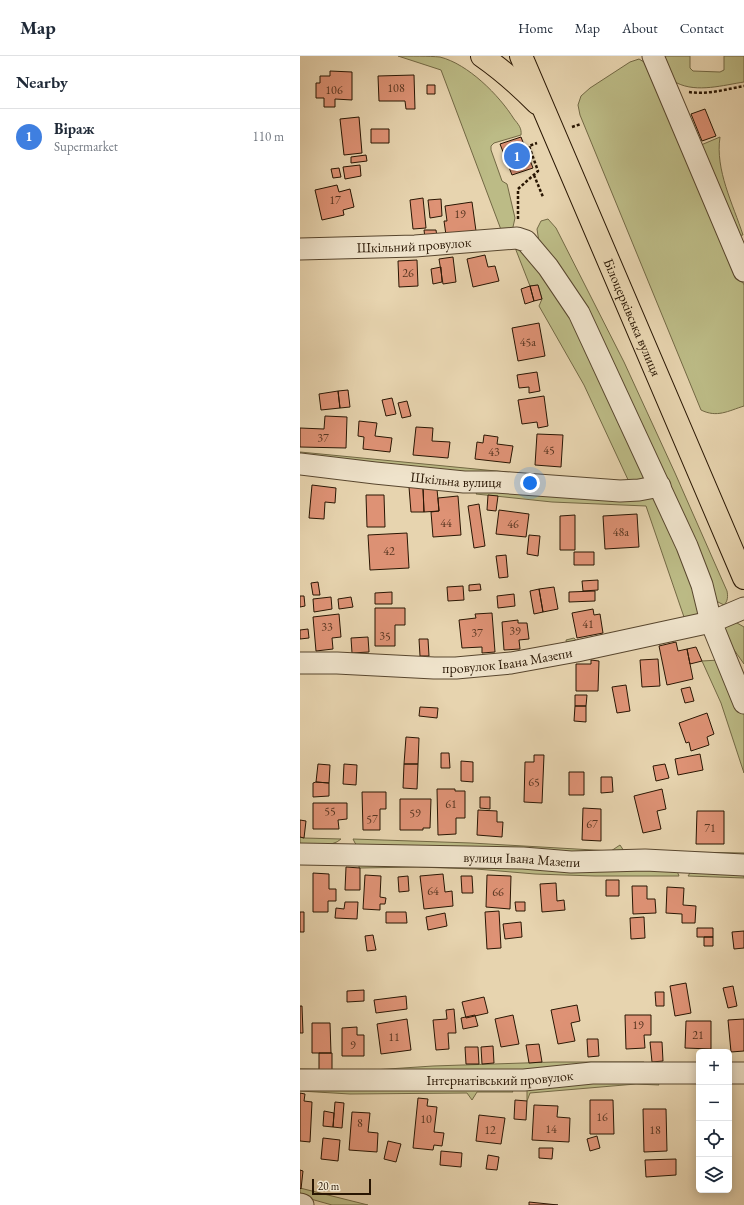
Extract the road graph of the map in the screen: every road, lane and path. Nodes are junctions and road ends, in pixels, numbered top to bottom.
1 (482, 56) edge
2 (521, 56) edge
3 (654, 56) edge
4 (664, 79) junction
5 (744, 86) edge
6 (545, 112) junction
7 (581, 124) dead end
8 (555, 135) junction
9 (534, 175) junction
10 (543, 197) dead end
11 (522, 240) junction
12 (300, 249) edge
13 (744, 271) edge
14 (300, 464) edge
15 (660, 486) junction
16 (744, 578) edge
17 (744, 608) edge
18 (711, 622) junction
19 (300, 663) edge
20 (744, 703) edge
21 (300, 854) edge
22 (744, 865) edge
23 (696, 1073) edge
24 (732, 1073) edge
25 (744, 1073) edge
26 (300, 1080) edge

1 - 6 main road
2 - 6 main road, Білоцерківська вулиця
3 - 4 street
4 - 5 path
4 - 13 street
6 - 8 main road, Білоцерківська вулиця
7 - 8 path
8 - 9 path
8 - 16 main road, Білоцерківська вулиця
9 - 10 path
9 - 11 path
11 - 12 street, Шкільний провулок
11 - 15 street
14 - 15 street, Шкільна вулиця
15 - 18 street
17 - 18 street, провулок Івана Мазепи
18 - 19 street, провулок Івана Мазепи
18 - 20 street
21 - 22 street, вулиця Івана Мазепи
23 - 26 street, Інтернатівський провулок
24 - 25 street

